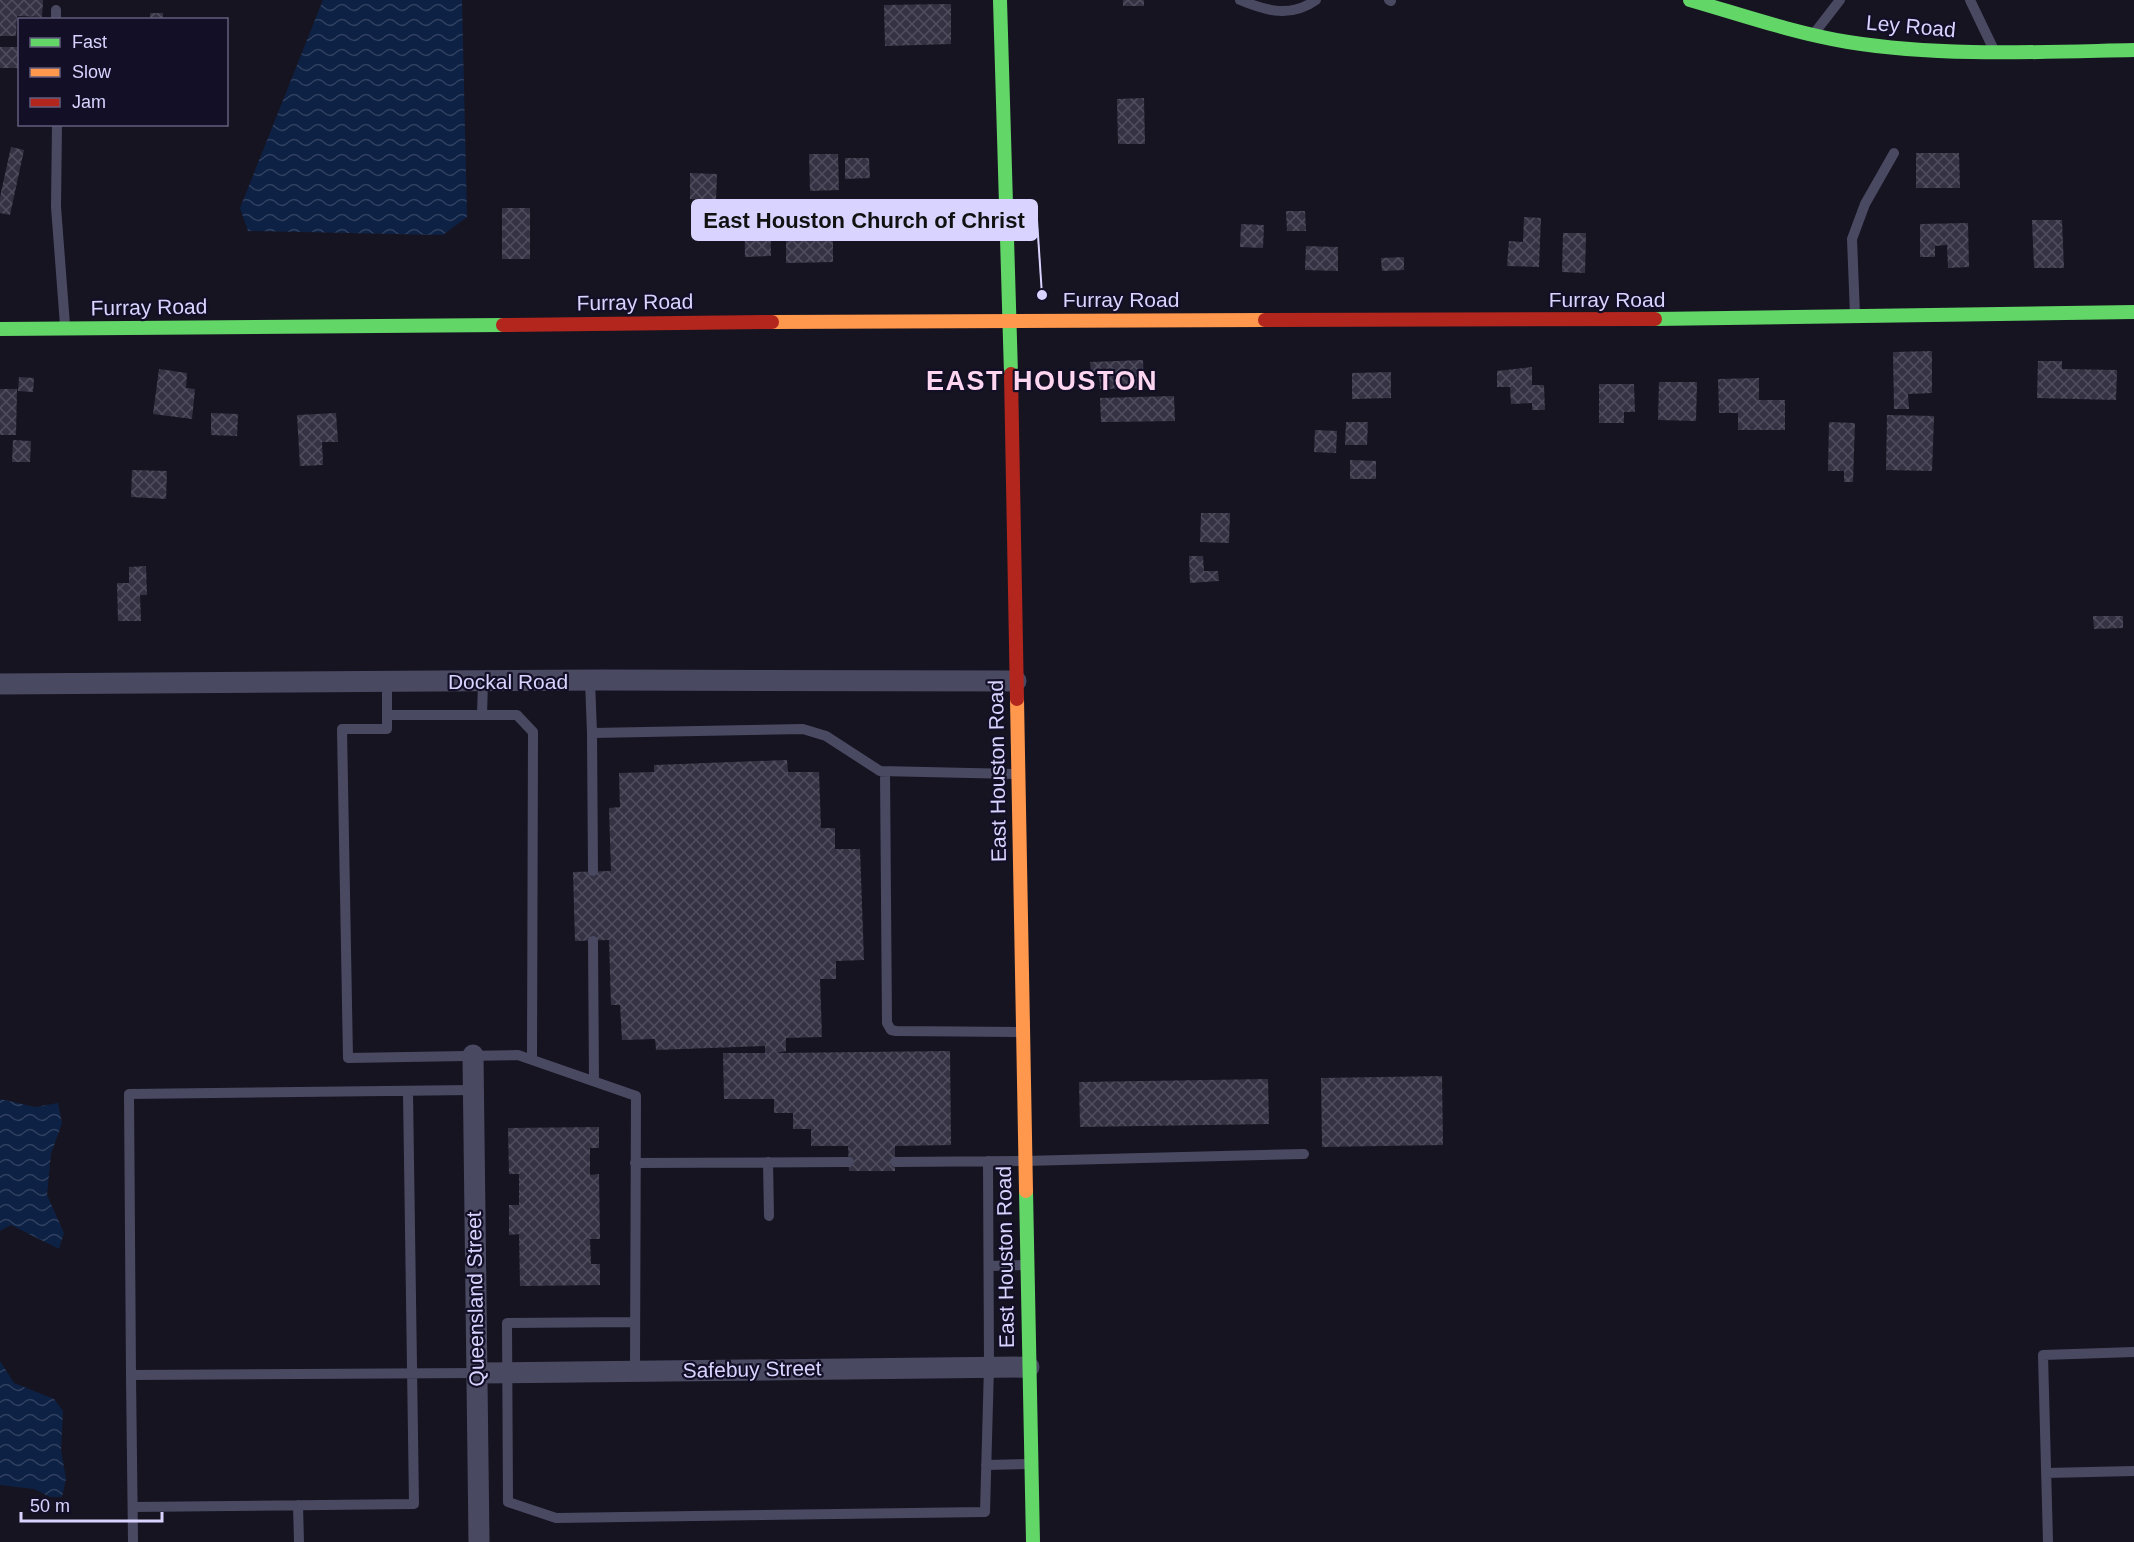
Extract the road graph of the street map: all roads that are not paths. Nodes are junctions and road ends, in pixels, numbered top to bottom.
1 (1000, 0) edge
2 (1240, 0) edge
3 (1316, 0) edge
4 (1690, 0) edge
5 (1840, 0) edge
6 (1970, 0) edge
7 (1814, 34) junction
8 (2134, 50) edge
9 (1994, 51) junction
10 (57, 126) edge
11 (1894, 153) dead end
12 (2134, 312) edge
13 (1856, 318) junction
14 (1010, 320) junction
15 (0, 329) edge
16 (65, 329) junction
17 (590, 680) junction
18 (1016, 681) junction
19 (387, 682) junction
20 (483, 682) junction
21 (0, 684) edge
22 (482, 714) junction
23 (387, 715) junction
24 (592, 733) junction
25 (885, 772) junction
26 (1019, 774) junction
27 (593, 871) dead end
28 (593, 941) dead end
29 (1022, 1032) junction
30 (472, 1056) junction
31 (532, 1059) junction
32 (594, 1081) junction
33 (473, 1090) junction
34 (408, 1092) junction
35 (1304, 1154) dead end
36 (988, 1161) junction
37 (1024, 1161) junction
38 (768, 1162) junction
39 (849, 1162) dead end
40 (895, 1162) dead end
41 (635, 1163) junction
42 (769, 1216) dead end
43 (1026, 1265) junction
44 (989, 1266) junction
45 (635, 1322) junction
46 (2134, 1352) edge
47 (989, 1366) junction
48 (1029, 1366) junction
49 (635, 1370) junction
50 (476, 1373) junction
51 (508, 1373) junction
52 (411, 1374) junction
53 (132, 1375) junction
54 (1031, 1464) junction
55 (986, 1465) junction
56 (2134, 1471) edge
57 (2046, 1473) junction
58 (298, 1505) junction
59 (133, 1507) junction
60 (133, 1542) edge
61 (299, 1542) edge
62 (479, 1542) edge
63 (1033, 1542) edge
64 (2048, 1542) edge

1 - 14 street, East Houston Road
2 - 3 lane
4 - 7 street, Ley Road
5 - 7 lane
6 - 9 lane
7 - 9 street, Ley Road
8 - 9 street, Ley Road
10 - 16 lane
11 - 13 lane
12 - 13 street, Furray Road
13 - 14 street, Furray Road
14 - 16 street, Furray Road
14 - 18 street, East Houston Road
15 - 16 street, Furray Road
17 - 18 street, Dockal Road
17 - 20 street, Dockal Road
17 - 24 lane
18 - 26 street, East Houston Road
19 - 20 street, Dockal Road
19 - 21 street, Dockal Road
19 - 23 lane
20 - 22 lane
22 - 23 lane
22 - 31 lane
23 - 30 lane
24 - 25 lane
24 - 27 lane
25 - 26 lane
25 - 29 lane
26 - 29 street, East Houston Road
28 - 32 lane
29 - 37 street, East Houston Road
30 - 31 lane
30 - 33 street, Queensland Street
31 - 32 lane
32 - 41 lane
33 - 34 lane
33 - 50 street, Queensland Street
34 - 52 lane
34 - 53 lane
35 - 37 lane
36 - 37 lane
36 - 40 lane
36 - 44 lane
37 - 43 street, East Houston Road
38 - 39 lane
38 - 41 lane
38 - 42 lane
41 - 45 lane
43 - 44 lane
43 - 48 street, East Houston Road
44 - 47 lane
45 - 49 lane
45 - 51 lane
46 - 57 lane
47 - 48 street, Safebuy Street
47 - 49 street, Safebuy Street
47 - 55 lane
48 - 54 street, East Houston Road
49 - 51 street, Safebuy Street
50 - 51 street, Safebuy Street
50 - 52 lane
50 - 62 street, Queensland Street
51 - 55 lane
52 - 53 lane
52 - 58 lane
53 - 59 lane
54 - 55 lane
54 - 63 street, East Houston Road
56 - 57 lane
57 - 64 lane
58 - 59 lane
58 - 61 lane
59 - 60 lane

